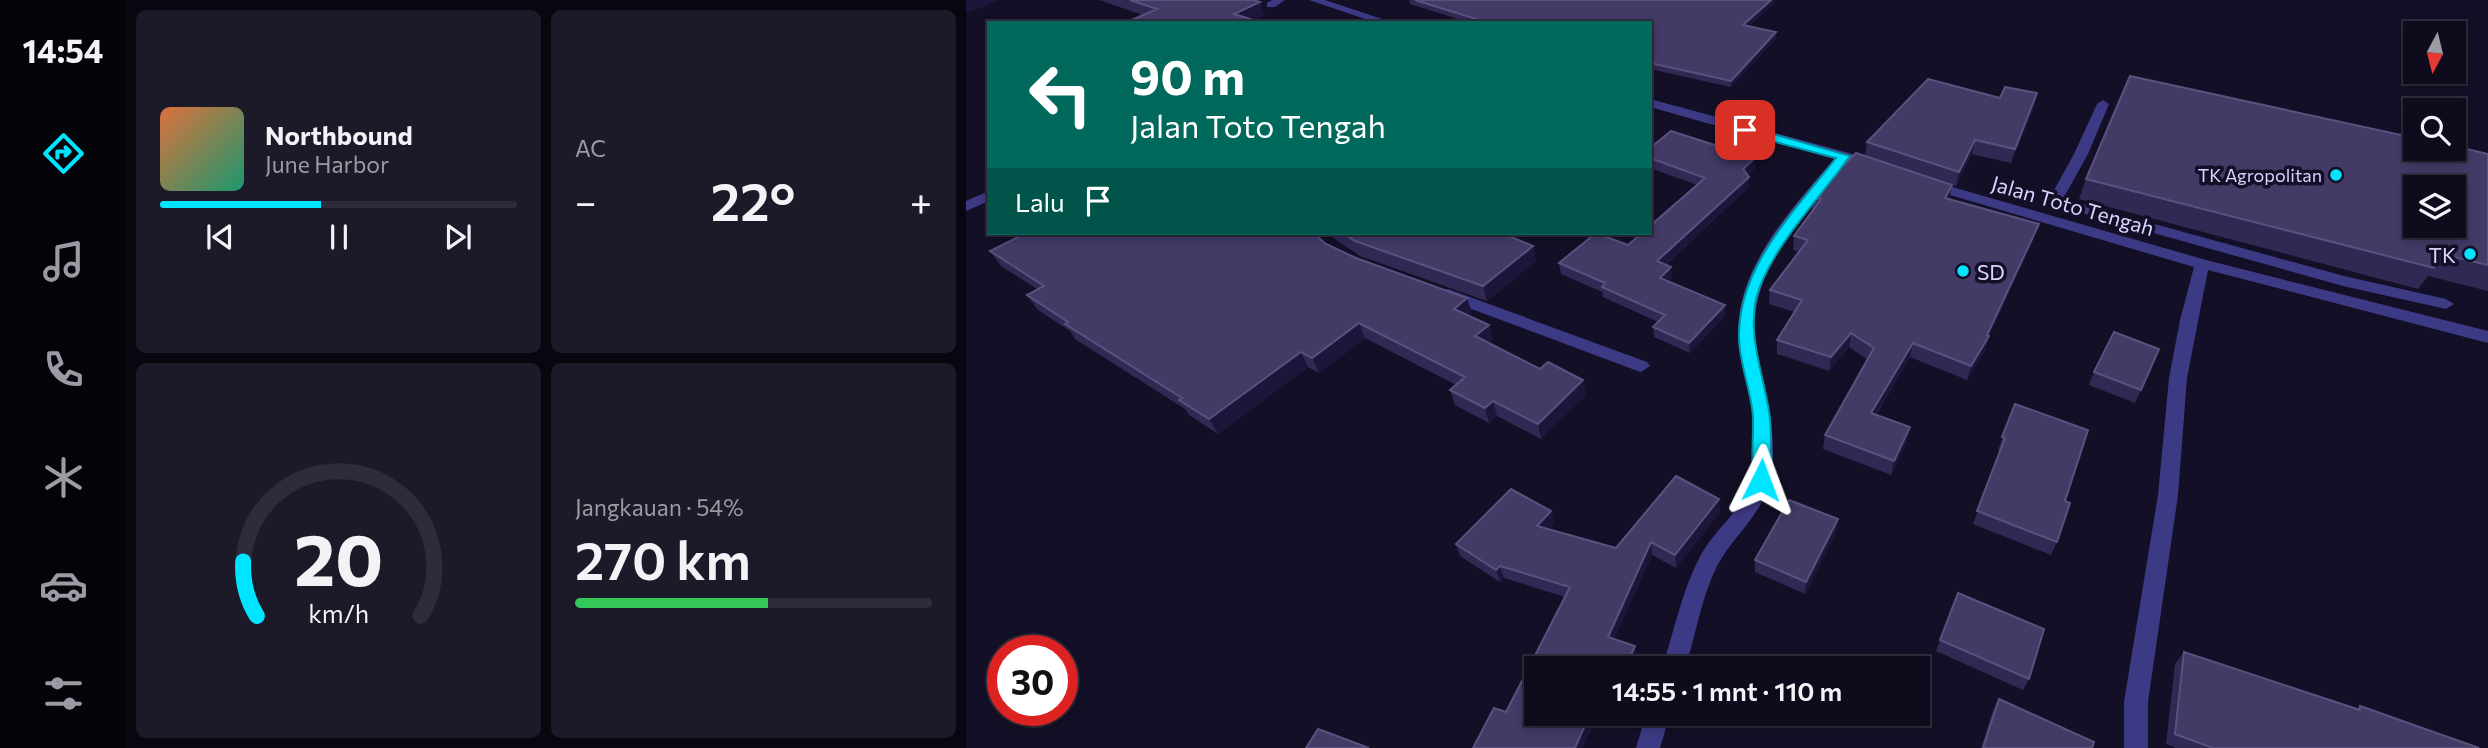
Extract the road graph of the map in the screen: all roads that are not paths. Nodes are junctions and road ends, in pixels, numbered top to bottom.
1 (1314, 0) edge
2 (1382, 21) edge
3 (1652, 104) edge
4 (2104, 104) dead end
5 (1844, 156) junction
6 (1882, 169) edge
7 (1919, 181) edge
8 (987, 196) edge
9 (966, 207) edge
10 (2202, 264) junction
11 (2343, 281) junction
12 (1427, 286) edge
13 (2339, 299) junction
14 (2446, 304) dead end
15 (2488, 337) edge
16 (1641, 366) dead end
17 (1678, 656) edge
18 (1654, 726) edge
19 (1648, 748) edge
20 (2136, 748) edge

1 - 2 street
3 - 5 street
4 - 11 street
5 - 6 street
5 - 17 street
7 - 10 street, Jalan Toto Tengah
8 - 9 street
10 - 13 street, Jalan Toto Tengah
10 - 20 street
11 - 13 street
11 - 14 street
12 - 16 street
13 - 15 street, Jalan Toto Tengah
18 - 19 street

